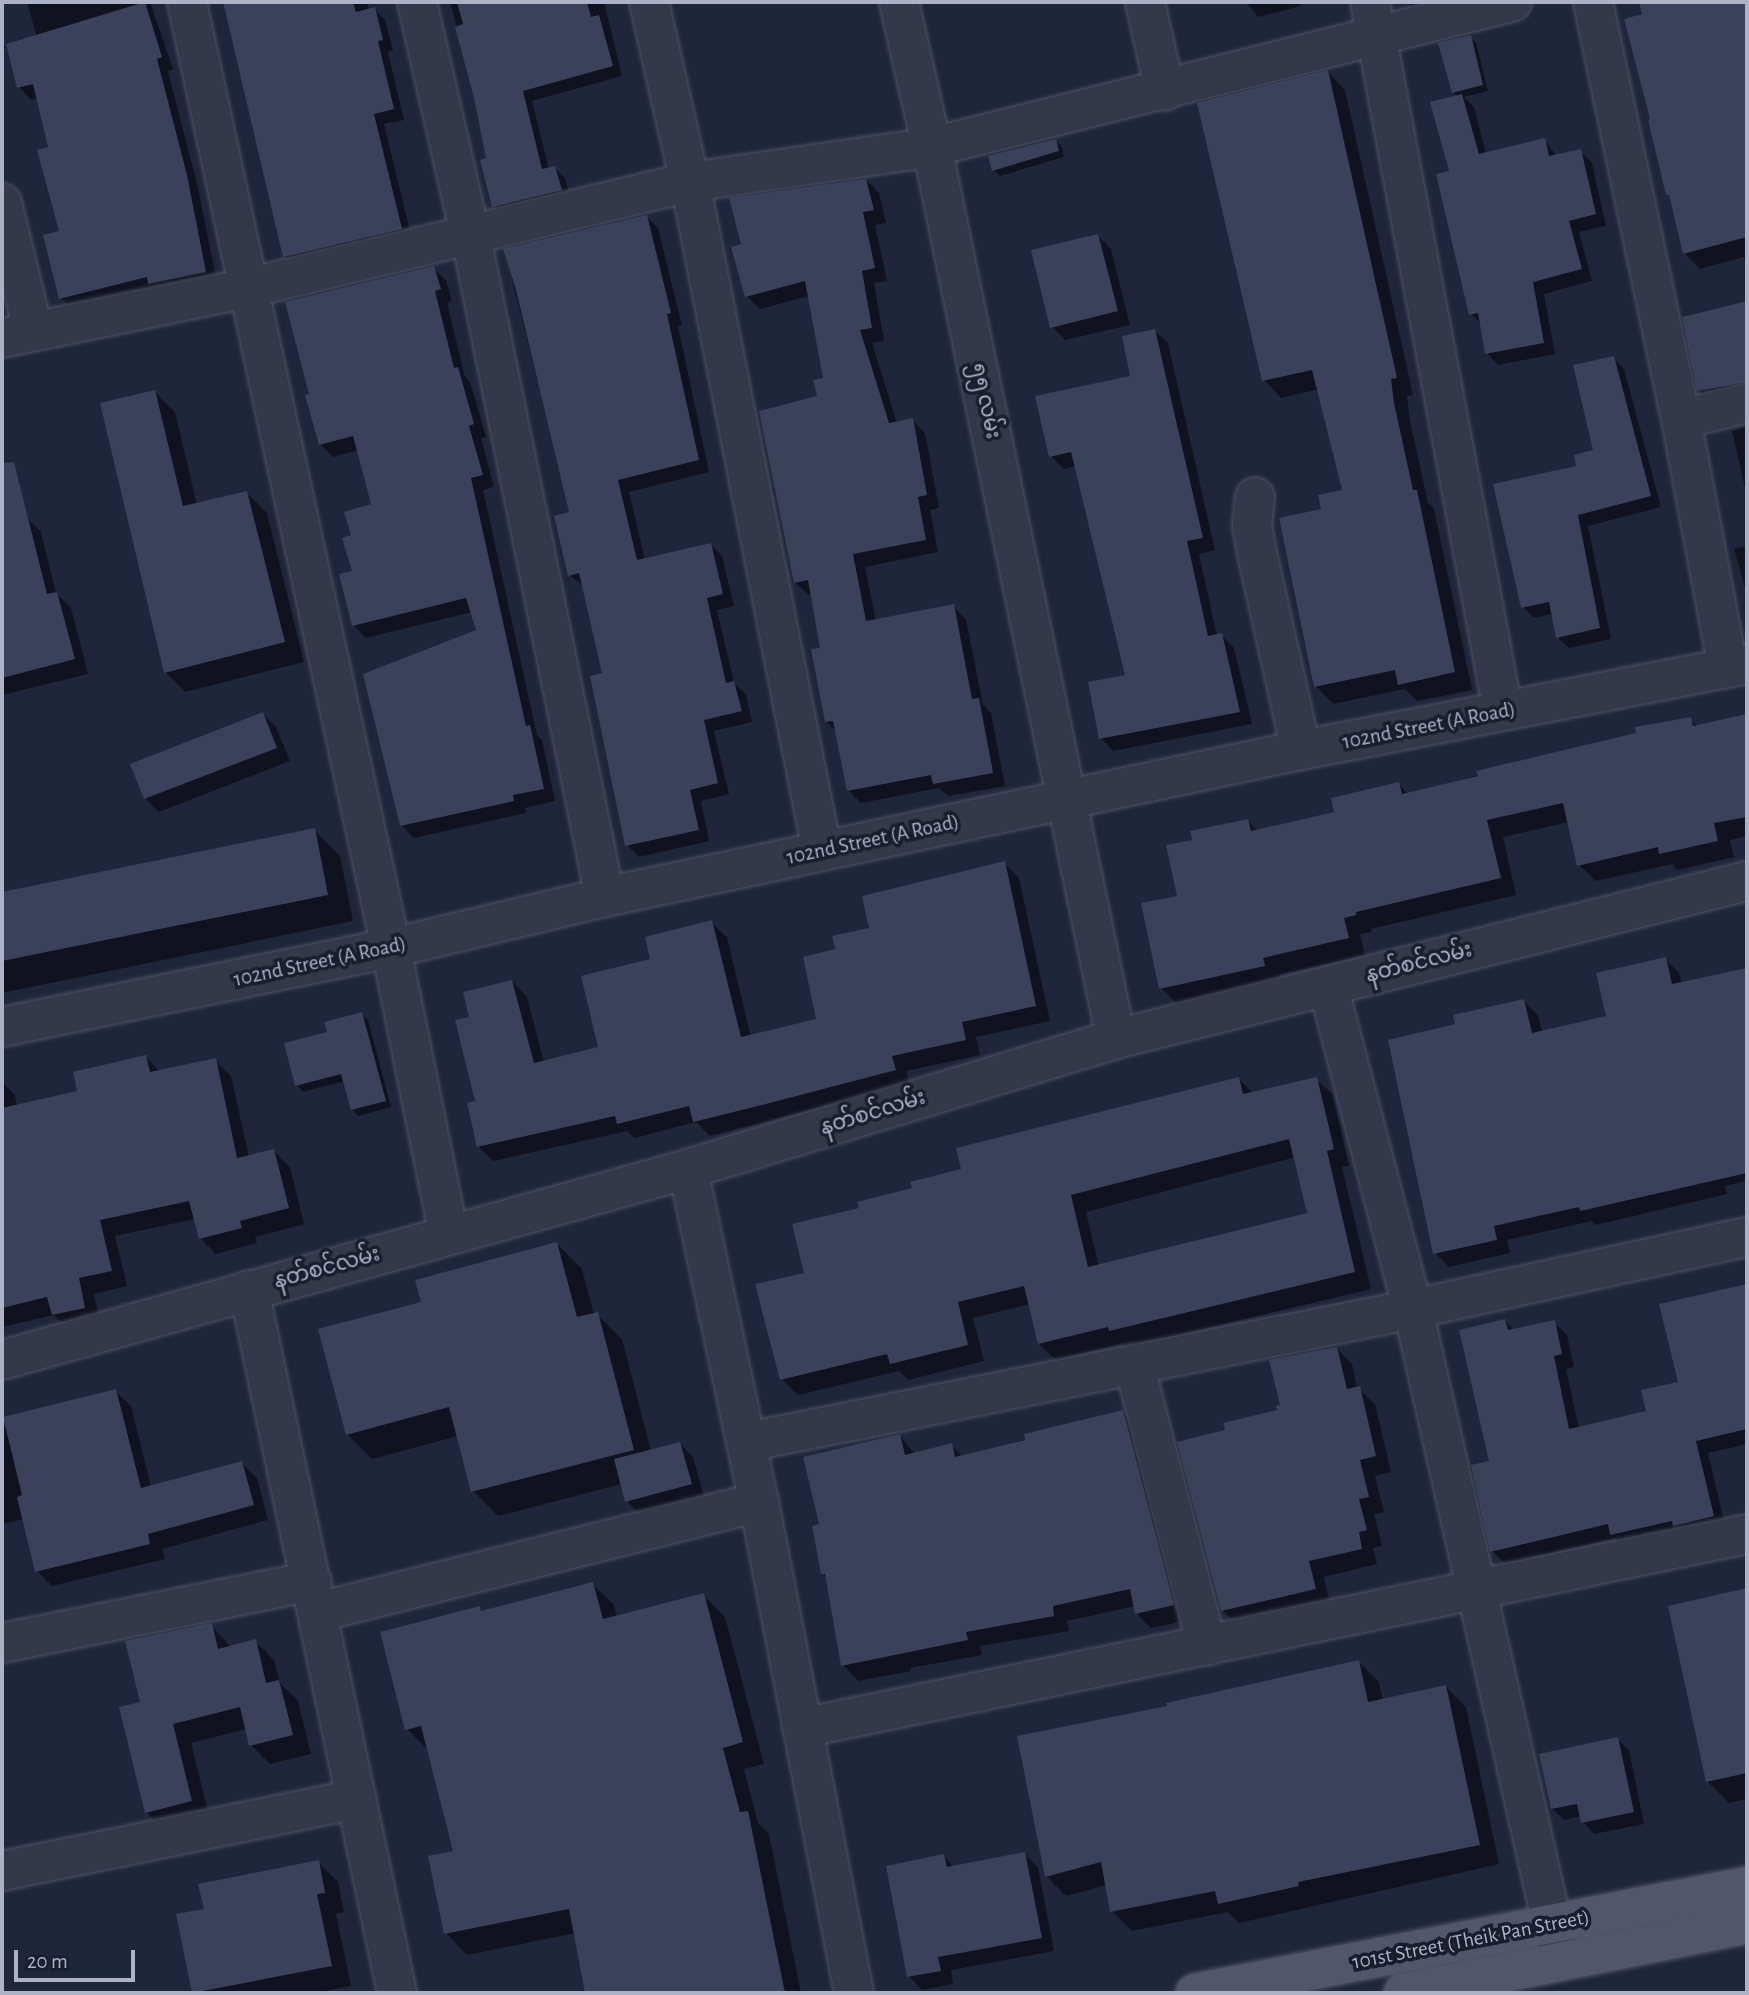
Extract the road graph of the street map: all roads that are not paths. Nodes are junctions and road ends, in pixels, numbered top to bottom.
1 (187, 2) edge
2 (417, 2) edge
3 (649, 2) edge
4 (899, 2) edge
5 (1145, 2) edge
6 (1513, 2) edge
7 (1593, 2) edge
8 (1374, 20) edge
9 (1165, 91) junction
10 (933, 147) junction
11 (690, 182) junction
12 (2, 203) edge
13 (471, 237) junction
14 (248, 288) junction
15 (17, 334) edge
16 (1747, 403) edge
17 (1682, 419) junction
18 (1255, 497) dead end
19 (1737, 666) edge
20 (1503, 711) junction
21 (1301, 750) junction
22 (1068, 800) junction
23 (821, 851) junction
24 (1747, 881) edge
25 (605, 897) junction
26 (391, 948) junction
27 (1328, 986) junction
28 (2, 1027) edge
29 (1116, 1039) junction
30 (688, 1169) junction
31 (449, 1234) junction
32 (1747, 1237) edge
33 (249, 1290) junction
34 (1413, 1308) junction
35 (2, 1360) edge
36 (1134, 1364) junction
37 (747, 1443) junction
38 (759, 1502) junction
39 (1747, 1534) edge
40 (1477, 1591) junction
41 (315, 1596) junction
42 (2, 1643) edge
43 (1207, 1646) junction
44 (802, 1728) junction
45 (357, 1799) junction
46 (2, 1871) edge
47 (1747, 1886) edge
48 (1747, 1924) edge
49 (1552, 1925) junction
50 (1561, 1963) junction
51 (397, 1993) edge
52 (854, 1993) edge
53 (1195, 1993) edge
54 (1403, 1993) edge

1 - 14 street
2 - 13 street
3 - 11 street
4 - 10 street, ၅၅ လမ်း
5 - 9 street
6 - 8 street
7 - 17 street
8 - 9 street
8 - 20 street
9 - 10 street
10 - 11 street
10 - 22 street, ၅၅ လမ်း
11 - 13 street
11 - 23 street
12 - 15 street
13 - 14 street
13 - 25 street
14 - 15 street
14 - 26 street
16 - 17 street
17 - 19 street
18 - 21 street
19 - 20 street, 102nd Street (A Road)
20 - 21 street, 102nd Street (A Road)
21 - 22 street, 102nd Street (A Road)
22 - 23 street, 102nd Street (A Road)
22 - 29 street, ၅၅ လမ်း
23 - 25 street, 102nd Street (A Road)
24 - 27 street, နတ်စင်လမ်း
25 - 26 street, 102nd Street (A Road)
26 - 28 street, 102nd Street (A Road)
26 - 31 street
27 - 29 street, နတ်စင်လမ်း
27 - 34 street
29 - 30 street, နတ်စင်လမ်း
30 - 31 street, နတ်စင်လမ်း
30 - 37 street
31 - 33 street, နတ်စင်လမ်း
32 - 34 street
33 - 35 street, နတ်စင်လမ်း
33 - 41 street
34 - 36 street
34 - 40 street
36 - 37 street
36 - 43 street
37 - 38 street
38 - 41 street
38 - 44 street
39 - 40 street
40 - 43 street
40 - 49 street
41 - 42 street
41 - 45 street
43 - 44 street
44 - 52 street
45 - 46 street
45 - 51 street
47 - 49 main road, 101st Street (Theik Pan Street)
48 - 50 main road, 101st Street (Theik Pan Street)
49 - 50 street
49 - 53 main road, 101st Street (Theik Pan Street)
50 - 54 main road, 101st Street (Theik Pan Street)

